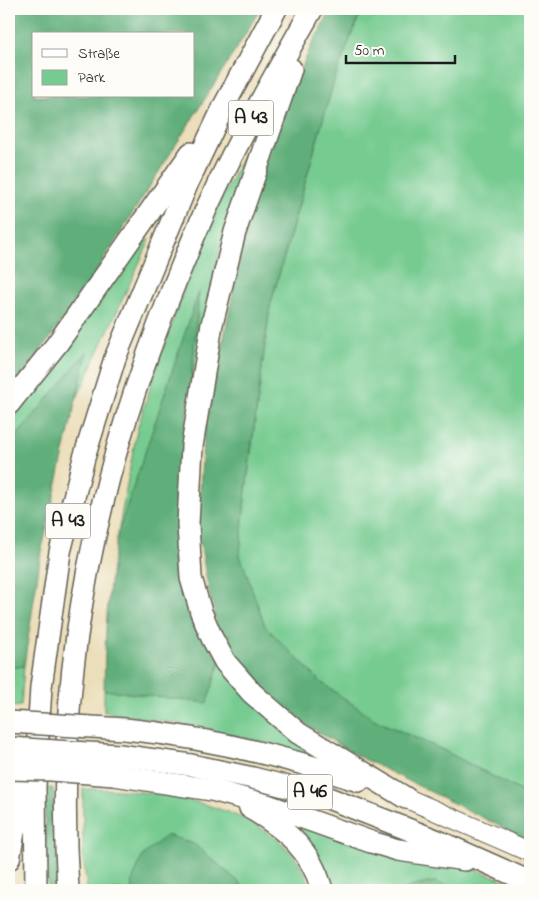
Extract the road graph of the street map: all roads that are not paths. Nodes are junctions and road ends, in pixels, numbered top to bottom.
1 (276, 9) edge
2 (313, 9) edge
3 (225, 104) junction
4 (9, 404) edge
5 (41, 694) junction
6 (9, 722) edge
7 (9, 748) edge
8 (116, 765) junction
9 (9, 769) edge
10 (212, 790) junction
11 (406, 798) junction
12 (530, 852) edge
13 (9, 859) edge
14 (490, 864) junction
15 (526, 880) edge
16 (69, 886) edge
17 (36, 890) edge
18 (322, 890) edge

1 - 3 highway, A 43
2 - 11 highway
2 - 16 highway, A 43
3 - 4 highway
3 - 5 highway, A 43
5 - 13 highway
5 - 17 highway, A 43
6 - 11 highway, A 46, bridge
7 - 8 highway, A 46, bridge
8 - 9 highway, bridge
8 - 10 highway
8 - 14 highway, A 46
10 - 14 highway
10 - 18 highway
11 - 12 main road, A 46
14 - 15 highway, A 46

